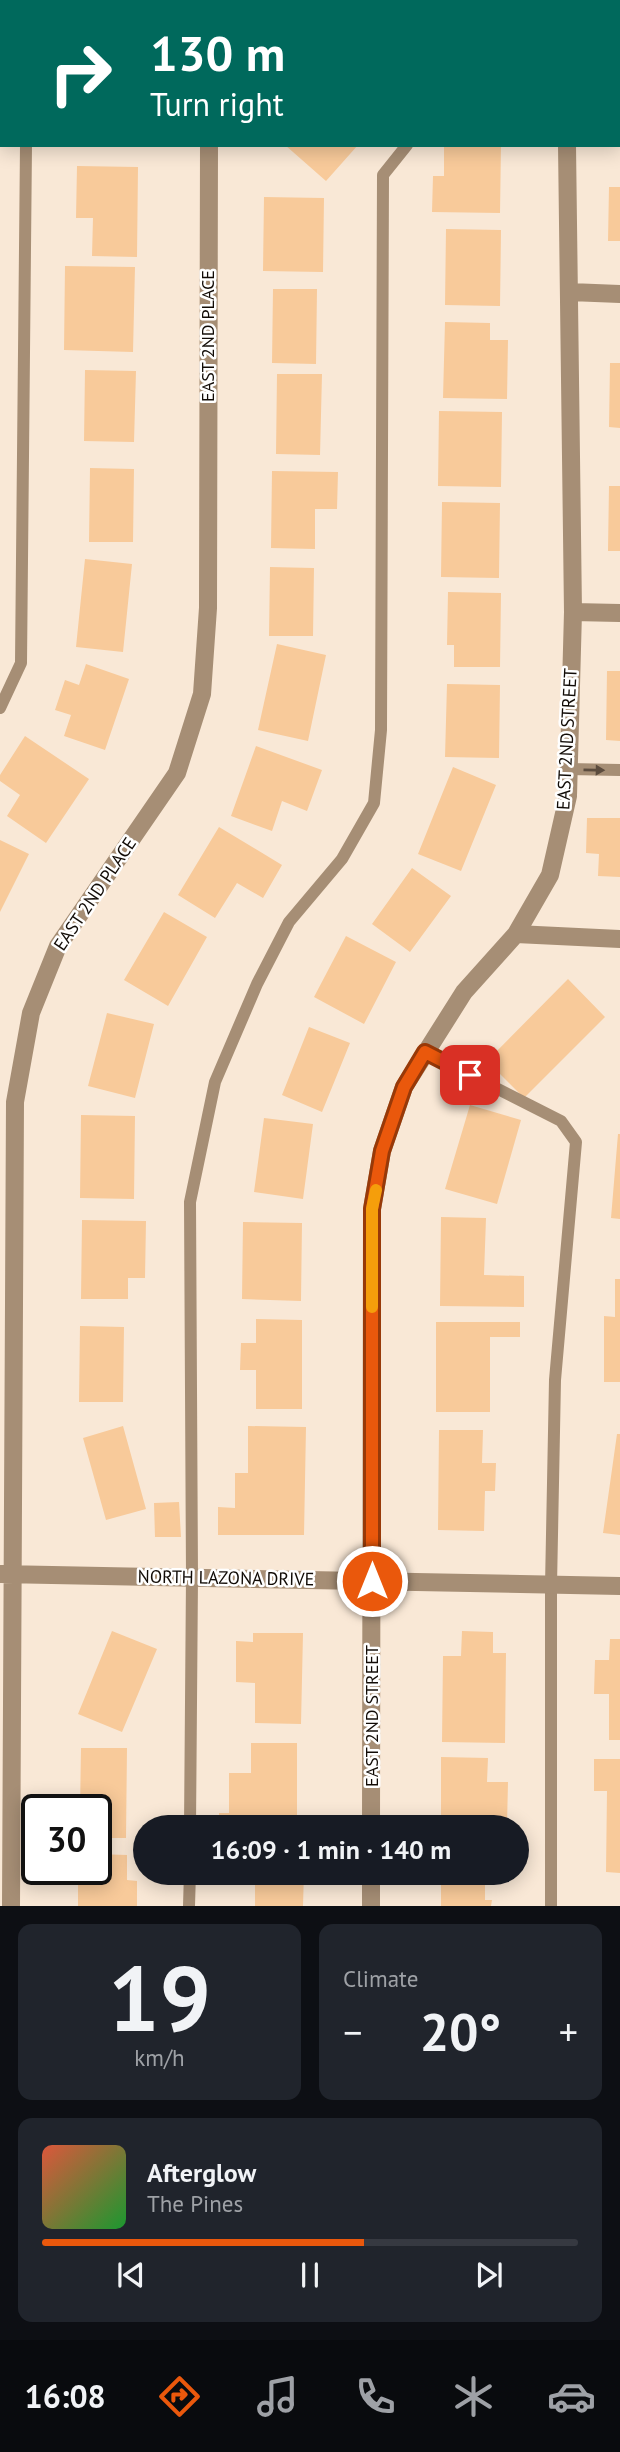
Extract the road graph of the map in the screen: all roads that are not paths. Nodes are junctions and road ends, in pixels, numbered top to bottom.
1 (26, 147) edge
2 (209, 147) edge
3 (405, 147) edge
4 (566, 147) edge
5 (570, 292) junction
6 (620, 294) edge
7 (573, 612) junction
8 (620, 613) edge
9 (0, 708) edge
10 (568, 769) junction
11 (620, 770) edge
12 (516, 934) junction
13 (620, 939) edge
14 (425, 1052) junction
15 (6, 1574) edge
16 (192, 1577) junction
17 (372, 1581) junction
18 (551, 1586) junction
19 (620, 1586) edge
20 (190, 1815) edge
21 (371, 1815) edge
22 (190, 1885) edge
23 (371, 1885) edge
24 (11, 1906) edge
25 (189, 1906) edge
26 (371, 1906) edge
27 (551, 1906) edge

1 - 9 lane
2 - 15 street, EAST 2ND PLACE
3 - 16 lane
4 - 5 street, EAST 2ND STREET
5 - 6 street
5 - 7 street, EAST 2ND STREET
7 - 8 street
7 - 10 street, EAST 2ND STREET
10 -> 11 lane
10 - 12 street, EAST 2ND STREET
12 - 13 street
12 - 14 street, EAST 2ND STREET
14 - 17 street, EAST 2ND STREET
14 - 18 lane
15 - 16 street, NORTH LAZONA DRIVE
15 - 24 street, EAST 2ND PLACE
16 - 17 street, NORTH LAZONA DRIVE
16 - 20 lane
17 - 18 street, NORTH LAZONA DRIVE
17 - 21 street, EAST 2ND STREET
18 - 19 street, NORTH LAZONA DRIVE
18 - 27 lane
22 - 25 lane
23 - 26 street

